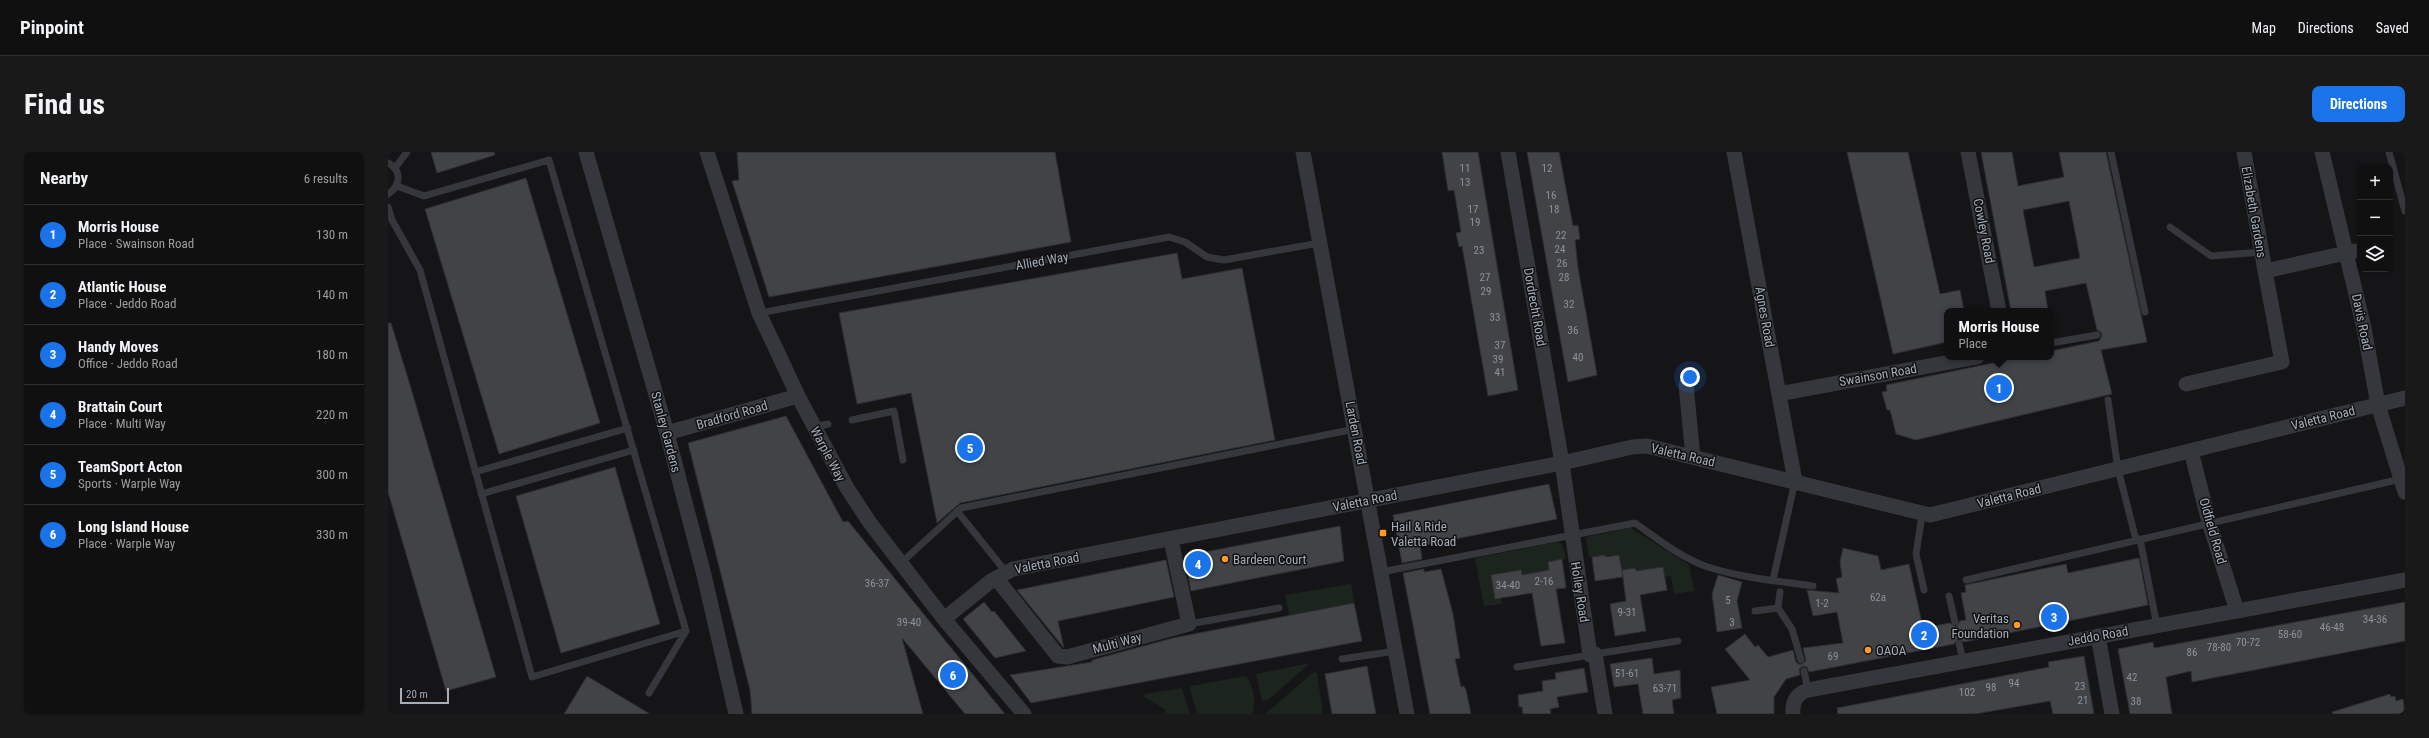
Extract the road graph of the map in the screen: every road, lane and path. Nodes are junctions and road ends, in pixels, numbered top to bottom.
1 (407, 152) edge
2 (586, 152) edge
3 (706, 152) edge
4 (1303, 152) edge
5 (1508, 152) edge
6 (1734, 152) edge
7 (1968, 152) edge
8 (2111, 152) edge
9 (2244, 152) edge
10 (2322, 152) edge
11 (2389, 152) edge
12 (388, 163) edge
13 (395, 168) junction
14 (396, 186) junction
15 (388, 194) edge
16 (388, 207) edge
17 (2405, 211) edge
18 (2170, 227) dead end
19 (1319, 243) junction
20 (2262, 252) junction
21 (2350, 252) junction
22 (2265, 271) junction
23 (1998, 308) edge
24 (2145, 312) dead end
25 (759, 313) junction
26 (2097, 335) dead end
27 (2054, 342) edge
28 (1961, 360) edge
29 (2186, 384) dead end
30 (1686, 385) dead end
31 (1779, 394) junction
32 (798, 396) junction
33 (2405, 398) edge
34 (2108, 400) dead end
35 (2378, 405) junction
36 (852, 420) dead end
37 (628, 428) junction
38 (1356, 429) junction
39 (667, 433) junction
40 (634, 450) junction
41 (2191, 451) junction
42 (1693, 457) junction
43 (903, 460) dead end
44 (1562, 463) junction
45 (2118, 469) junction
46 (475, 472) junction
47 (1795, 481) junction
48 (2403, 485) edge
49 (481, 494) junction
50 (1368, 501) junction
51 (957, 511) junction
52 (1922, 515) junction
53 (2209, 522) junction
54 (1572, 535) junction
55 (1171, 540) junction
56 (2138, 540) junction
57 (901, 563) junction
58 (1381, 572) junction
59 (1001, 575) junction
60 (1773, 580) junction
61 (1966, 580) dead end
62 (2405, 580) edge
63 (1813, 586) dead end
64 (1924, 590) dead end
65 (1780, 592) dead end
66 (1949, 596) dead end
67 (1279, 608) dead end
68 (1778, 608) junction
69 (1755, 611) dead end
70 (2237, 611) junction
71 (944, 619) junction
72 (1955, 622) dead end
73 (1189, 624) junction
74 (2157, 626) junction
75 (686, 631) junction
76 (2098, 636) junction
77 (1678, 641) dead end
78 (1959, 643) dead end
79 (1396, 651) junction
80 (1592, 655) junction
81 (1342, 659) dead end
82 (1801, 660) dead end
83 (1963, 662) junction
84 (1517, 667) dead end
85 (1804, 671) dead end
86 (1808, 690) junction
87 (649, 692) dead end
88 (1794, 707) edge
89 (736, 714) edge
90 (1024, 714) edge
91 (1407, 714) edge
92 (1605, 714) edge
93 (2112, 714) edge

1 - 13 lane
2 - 39 street, Stanley Gardens
3 - 25 street, Warple Way
4 - 19 street, Larden Road
5 - 44 street, Dordrecht Road
6 - 31 street, Agnes Road
7 - 23 street, Cowley Road
8 - 24 lane
9 - 20 street, Elizabeth Gardens
10 - 21 street, Davis Road
11 - 17 lane
12 - 13 lane
13 - 14 lane
14 - 15 lane
14 - 37 lane
16 - 46 lane
18 - 20 lane
19 - 25 lane, Allied Way
19 - 38 street, Larden Road
20 - 22 street, Elizabeth Gardens
21 - 22 street, Elizabeth Gardens
21 - 35 street, Davis Road
22 - 29 street, Elizabeth Gardens
25 - 32 street, Warple Way
26 - 27 lane
28 - 31 street, Swainson Road
30 - 42 street
31 - 47 street, Agnes Road
32 - 39 street, Bradford Road
32 - 57 street, Warple Way
33 - 35 street, Valetta Road
34 - 45 lane
35 - 41 street, Valetta Road
35 - 48 street, Davis Road
36 - 43 lane
37 - 40 lane
37 - 46 lane
38 - 50 street, Larden Road
38 - 51 lane
39 - 89 street, Stanley Gardens
40 - 49 lane
40 - 75 lane
41 - 45 street, Valetta Road
41 - 53 street, Oldfield Road
42 - 44 street, Valetta Road
42 - 47 street, Valetta Road
44 - 50 street, Valetta Road
44 - 54 street, Holley Road
45 - 52 street, Valetta Road
45 - 56 lane
46 - 49 lane
47 - 52 street, Valetta Road
47 - 60 lane
48 - 53 lane
49 - 75 lane
50 - 55 street, Valetta Road
50 - 58 street, Larden Road
51 - 57 lane
51 - 59 lane
52 - 64 lane
53 - 56 lane
53 - 70 street, Oldfield Road
54 - 58 lane
54 - 60 lane
54 - 80 street, Holley Road
55 - 59 street, Valetta Road
55 - 73 street
56 - 61 lane
56 - 74 lane
57 - 71 street, Warple Way
58 - 79 street, Larden Road
59 - 71 street, Valetta Road
59 - 73 street, Multi Way
60 - 63 lane
62 - 70 street, Jeddo Road
65 - 68 lane
66 - 72 lane
67 - 73 lane
68 - 69 lane
68 - 82 lane
70 - 74 street, Jeddo Road
71 - 90 street, Warple Way
74 - 76 street, Jeddo Road
75 - 87 lane
76 - 83 street, Jeddo Road
76 - 93 street
77 - 80 lane
78 - 83 lane
79 - 81 lane
79 - 91 street, Larden Road
80 - 84 lane
80 - 92 street, Holley Road
83 - 86 street, Jeddo Road
85 - 86 lane
86 - 88 street, Jeddo Road

